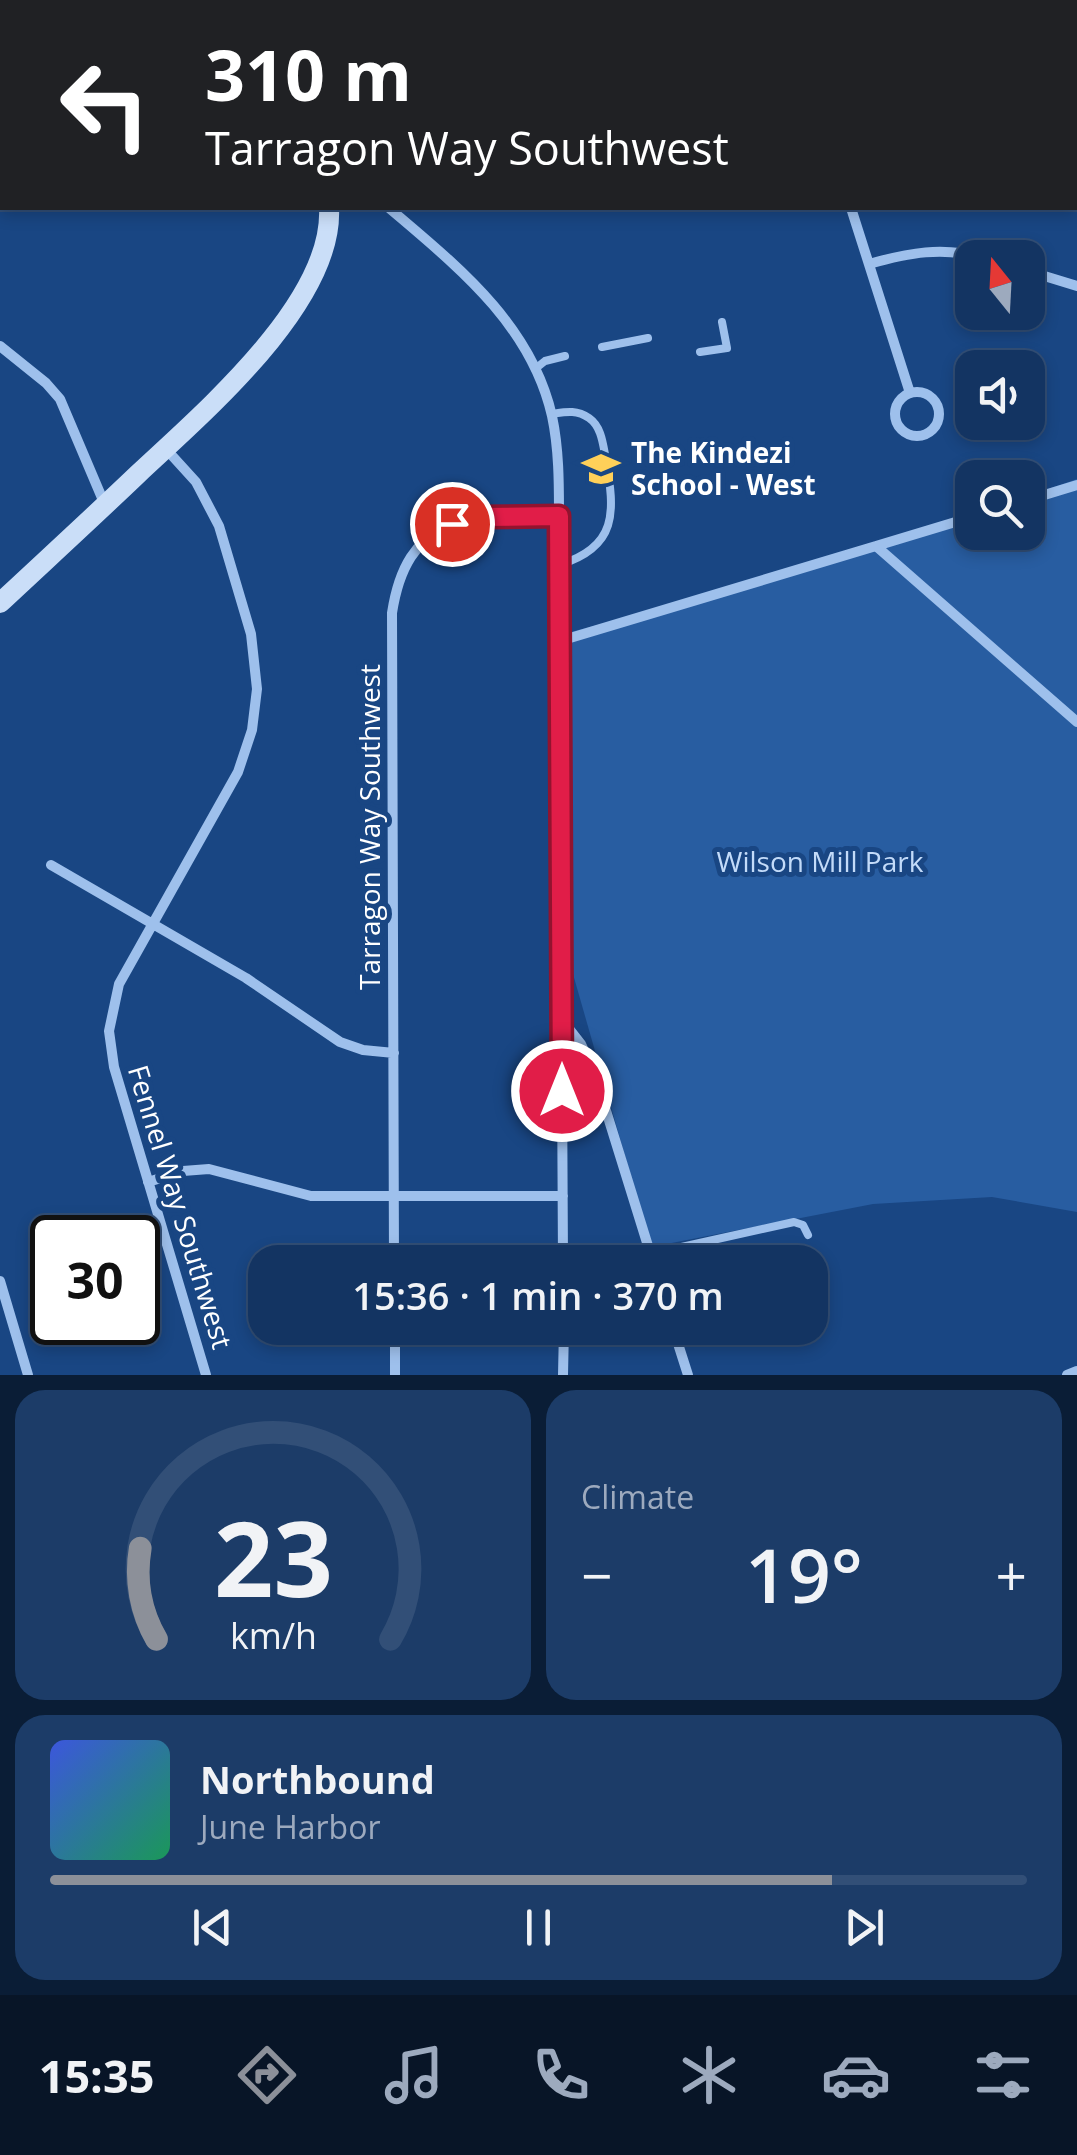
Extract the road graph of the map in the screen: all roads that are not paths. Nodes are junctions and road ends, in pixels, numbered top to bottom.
1 (329, 210) edge
2 (391, 210) edge
3 (852, 210) edge
4 (955, 252) edge
5 (869, 264) junction
6 (1045, 276) edge
7 (1077, 286) edge
8 (722, 322) dead end
9 (648, 338) dead end
10 (0, 346) edge
11 (602, 346) dead end
12 (700, 352) dead end
13 (565, 356) dead end
14 (535, 369) junction
15 (910, 393) junction
16 (552, 414) junction
17 (165, 449) junction
18 (1077, 485) edge
19 (1045, 495) edge
20 (105, 506) junction
21 (559, 516) junction
22 (955, 522) edge
23 (876, 546) junction
24 (560, 565) junction
25 (0, 603) edge
26 (560, 641) junction
27 (1077, 722) edge
28 (51, 865) dead end
29 (152, 923) junction
30 (562, 1020) junction
31 (394, 1053) junction
32 (148, 1182) junction
33 (563, 1196) junction
34 (394, 1197) junction
35 (808, 1235) dead end
36 (394, 1245) edge
37 (564, 1245) edge
38 (648, 1245) edge
39 (703, 1245) edge
40 (0, 1281) edge
41 (395, 1345) edge
42 (564, 1345) edge
43 (678, 1345) edge
44 (1077, 1371) edge
45 (28, 1375) edge
46 (206, 1375) edge
47 (395, 1375) edge
48 (563, 1375) edge
49 (688, 1375) edge
50 (1067, 1375) edge

1 - 17 street
2 - 14 street
3 - 5 street
4 - 5 street
5 - 15 street
6 - 7 street
8 - 12 lane
9 - 11 lane
10 - 20 street
13 - 14 lane
14 - 16 street
15 - 15 street
16 - 21 street
16 - 24 lane
17 - 20 street
17 - 29 street, Fennel Way Southwest
18 - 19 street
20 - 25 street
21 - 24 street
21 - 31 street, Tarragon Way Southwest
22 - 23 street
23 - 26 street
23 - 27 street
24 - 26 street
26 - 30 street
28 - 29 street
29 - 31 street
29 - 32 street, Fennel Way Southwest
30 - 33 street
30 - 38 street
31 - 34 street, Tarragon Way Southwest
32 - 34 street
32 - 46 street, Fennel Way Southwest
33 - 34 street
33 - 37 street
34 - 36 street, Tarragon Way Southwest
35 - 39 lane
40 - 45 street
41 - 47 street
42 - 48 street
43 - 49 street
44 - 50 street

